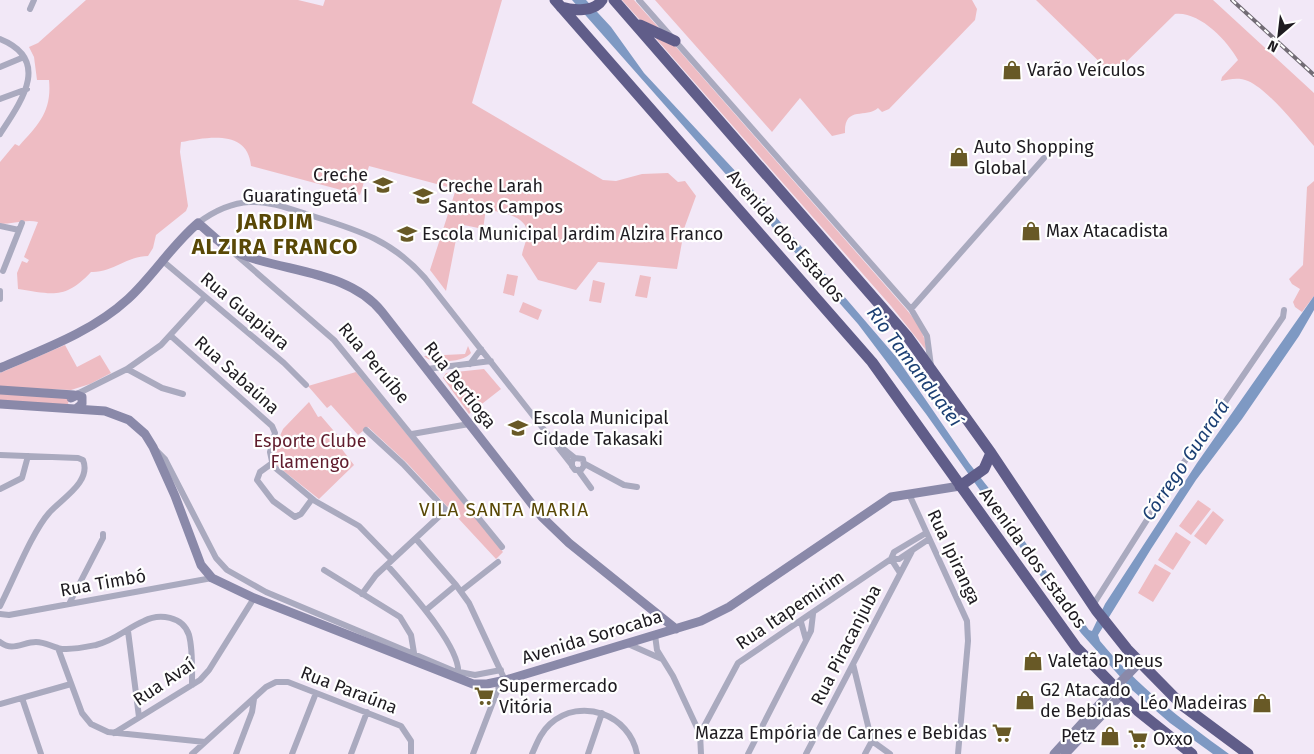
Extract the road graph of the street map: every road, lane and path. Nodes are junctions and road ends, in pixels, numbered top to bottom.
1 (34, 0) edge
2 (614, 0) edge
3 (639, 0) edge
4 (558, 3) edge
5 (600, 3) edge
6 (30, 9) dead end
7 (636, 24) junction
8 (0, 39) edge
9 (675, 41) junction
10 (24, 57) junction
11 (0, 67) edge
12 (27, 89) junction
13 (0, 99) edge
14 (1, 131) edge
15 (1044, 158) dead end
16 (198, 223) junction
17 (0, 226) edge
18 (232, 250) junction
19 (264, 260) junction
20 (164, 262) junction
21 (3, 271) dead end
22 (263, 278) junction
23 (205, 297) junction
24 (911, 309) junction
25 (1284, 310) dead end
26 (170, 336) junction
27 (481, 349) junction
28 (491, 361) junction
29 (470, 364) junction
30 (0, 368) edge
31 (931, 368) junction
32 (127, 369) junction
33 (427, 370) junction
34 (306, 385) dead end
35 (0, 390) edge
36 (183, 394) dead end
37 (78, 401) junction
38 (0, 404) edge
39 (469, 424) junction
40 (366, 430) dead end
41 (412, 434) junction
42 (153, 447) junction
43 (991, 453) junction
44 (0, 455) edge
45 (28, 456) junction
46 (573, 461) junction
47 (271, 464) junction
48 (585, 464) junction
49 (578, 470) junction
50 (963, 483) junction
51 (637, 487) dead end
52 (591, 488) dead end
53 (0, 489) edge
54 (909, 494) junction
55 (312, 499) junction
56 (102, 534) dead end
57 (928, 536) junction
58 (416, 540) junction
59 (502, 547) dead end
60 (913, 550) junction
61 (891, 559) junction
62 (390, 562) junction
63 (498, 562) dead end
64 (324, 570) dead end
65 (900, 573) junction
66 (212, 578) junction
67 (456, 584) junction
68 (461, 591) junction
69 (362, 594) junction
70 (254, 598) junction
71 (69, 604) junction
72 (0, 606) edge
73 (1094, 607) junction
74 (426, 610) junction
75 (0, 614) edge
76 (813, 614) junction
77 (801, 622) junction
78 (676, 629) junction
79 (128, 632) junction
80 (654, 635) junction
81 (806, 640) junction
82 (0, 642) edge
83 (627, 644) junction
84 (58, 648) junction
85 (415, 659) junction
86 (664, 660) junction
87 (853, 664) junction
88 (1136, 666) junction
89 (501, 670) junction
90 (458, 676) junction
91 (501, 682) junction
92 (71, 684) junction
93 (192, 685) junction
94 (1118, 688) junction
95 (316, 693) junction
96 (22, 698) junction
97 (254, 699) junction
98 (0, 704) edge
99 (367, 712) junction
100 (602, 713) junction
101 (139, 717) junction
102 (114, 733) junction
103 (700, 734) junction
104 (872, 741) junction
105 (205, 742) junction
106 (42, 754) edge
107 (192, 754) edge
108 (236, 754) edge
109 (292, 754) edge
110 (351, 754) edge
111 (411, 754) edge
112 (473, 754) edge
113 (532, 754) edge
114 (588, 754) edge
115 (637, 754) edge
116 (701, 754) edge
117 (748, 754) edge
118 (806, 754) edge
119 (865, 754) edge
120 (890, 754) edge
121 (958, 754) edge
122 (1054, 754) edge
123 (1065, 754) edge
124 (1192, 754) edge
125 (1248, 754) edge

1 - 6 street
2 - 7 highway, Avenida dos Estados
3 - 9 street
4 - 5 highway
4 - 50 highway, Avenida dos Estados
7 - 9 highway
7 - 31 highway, Avenida dos Estados
8 - 10 street
9 - 24 street
10 - 11 street
10 - 12 street
12 - 13 street
12 - 14 street
15 - 24 street
16 - 18 street, Rua Peruíbe
16 - 20 street
16 - 27 street
17 - 21 street
18 - 19 street, Rua Bertioga
18 - 22 street, Rua Peruíbe
19 - 22 street
19 - 33 street, Rua Bertioga
20 - 23 street, Rua Guapiara
20 - 30 street
22 - 41 street, Rua Peruíbe
23 - 26 street
23 - 34 street, Rua Guapiara
24 - 31 street
25 - 73 street
26 - 32 street
26 - 47 street, Rua Sabaúna
27 - 28 street
27 - 29 street
28 - 29 street
28 - 46 street
29 - 33 street
31 - 43 highway, Avenida dos Estados
32 - 36 street
32 - 37 street
33 - 39 street, Rua Bertioga
35 - 37 street
37 - 38 street
37 - 42 street, Avenida Sorocaba
39 - 41 street
39 - 78 street, Rua Bertioga
40 - 58 street
41 - 59 street, Rua Peruíbe
42 - 66 street, Avenida Sorocaba
42 - 85 street, Avenida Sorocaba
43 - 50 highway
43 - 73 highway, Avenida dos Estados
44 - 45 street
45 - 53 street
45 - 72 street
46 - 48 street
46 - 49 street
47 - 55 street
47 - 55 street
48 - 49 street
48 - 51 street
49 - 52 street
50 - 54 street, Avenida Sorocaba
50 - 94 highway, Avenida dos Estados
54 - 57 street, Rua Ipiranga
54 - 78 street, Avenida Sorocaba
55 - 62 street
56 - 71 street
57 - 60 street, Rua Itapemirim
57 - 61 street, Rua Itapemirim
57 - 121 street, Rua Ipiranga
58 - 62 street
58 - 67 street
60 - 61 street, Rua Itapemirim
60 - 65 street, Rua Piracanjuba
61 - 65 street
61 - 76 street, Rua Itapemirim
62 - 69 street
62 - 74 street
63 - 68 street
64 - 69 street
65 - 87 street, Rua Piracanjuba
66 - 70 street, Avenida Sorocaba
66 - 71 street, Rua Timbó
67 - 68 street
67 - 74 street
68 - 89 street
69 - 85 street
70 - 85 street, Avenida Sorocaba
70 - 93 street, Rua Avaí
71 - 75 street, Rua Timbó
73 - 88 highway, Avenida dos Estados
74 - 90 street
76 - 77 street, Rua Itapemirim
76 - 81 street
77 - 81 street
77 - 103 street, Rua Itapemirim
78 - 80 street, Avenida Sorocaba
79 - 84 street
79 - 93 street
79 - 101 street
80 - 83 street, Avenida Sorocaba
80 - 86 street
81 - 117 street
82 - 84 street
83 - 86 street
83 - 91 street, Avenida Sorocaba
84 - 92 street
85 - 90 street, Avenida Sorocaba
86 - 103 street
87 - 104 street
87 - 118 street, Rua Piracanjuba
88 - 94 street
88 - 125 highway, Avenida dos Estados
89 - 90 street
89 - 91 street
90 - 91 street, Avenida Sorocaba
91 - 112 street
92 - 96 street
92 - 102 street
93 - 101 street, Rua Avaí
94 - 122 street
94 - 123 street
94 - 124 highway, Avenida dos Estados
95 - 97 street, Rua Paraúna
95 - 99 street, Rua Paraúna
95 - 109 street
96 - 98 street
96 - 106 street
97 - 105 street, Rua Paraúna
97 - 108 street
99 - 110 street
99 - 111 street, Rua Paraúna
100 - 113 street
100 - 114 street
100 - 115 street
101 - 102 street, Rua Avaí
102 - 105 street
103 - 116 street
104 - 119 street
104 - 120 street
105 - 107 street, Rua Paraúna

